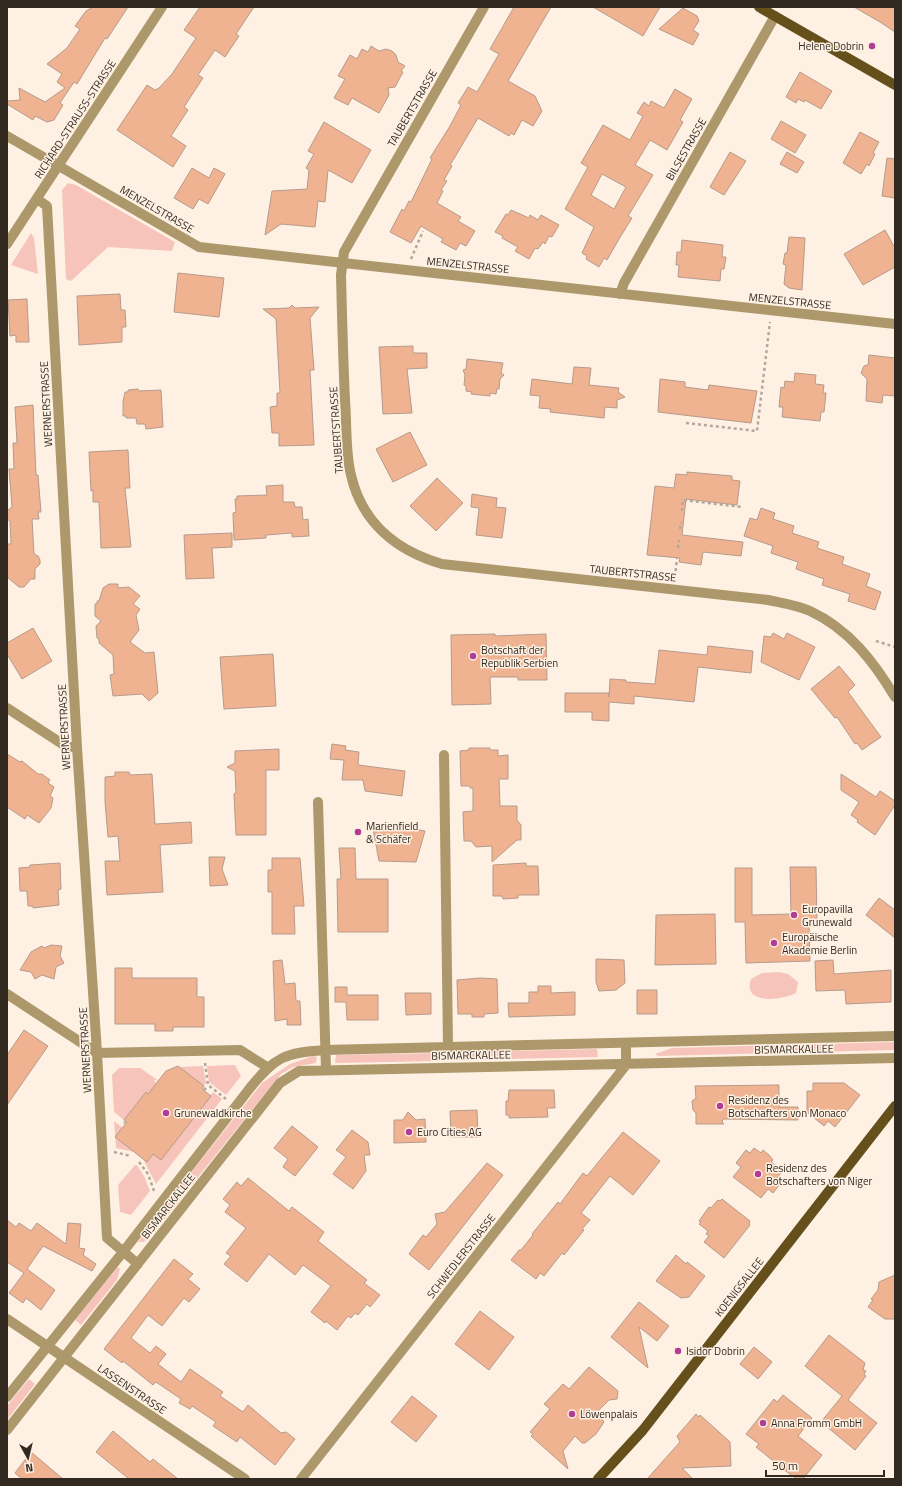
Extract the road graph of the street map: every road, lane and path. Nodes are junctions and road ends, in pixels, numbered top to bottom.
1 (162, 7) edge
2 (484, 7) edge
3 (759, 7) edge
4 (775, 16) junction
5 (895, 85) edge
6 (7, 136) edge
7 (58, 166) junction
8 (37, 199) junction
9 (423, 231) dead end
10 (7, 244) edge
11 (411, 260) dead end
12 (342, 263) junction
13 (620, 294) junction
14 (770, 322) dead end
15 (895, 324) edge
16 (686, 423) dead end
17 (742, 506) dead end
18 (682, 511) dead end
19 (681, 522) dead end
20 (680, 529) dead end
21 (679, 540) dead end
22 (678, 548) dead end
23 (677, 558) dead end
24 (674, 577) dead end
25 (876, 641) dead end
26 (895, 647) edge
27 (895, 697) edge
28 (7, 708) edge
29 (77, 747) junction
30 (444, 755) dead end
31 (318, 802) dead end
32 (7, 994) edge
33 (895, 1036) edge
34 (626, 1044) junction
35 (448, 1046) junction
36 (325, 1050) junction
37 (97, 1053) junction
38 (895, 1058) edge
39 (205, 1062) dead end
40 (626, 1065) junction
41 (266, 1068) junction
42 (326, 1070) junction
43 (226, 1099) dead end
44 (895, 1106) edge
45 (113, 1152) dead end
46 (131, 1156) dead end
47 (139, 1162) dead end
48 (154, 1192) dead end
49 (122, 1252) junction
50 (138, 1264) junction
51 (7, 1319) edge
52 (46, 1346) junction
53 (64, 1358) junction
54 (7, 1396) edge
55 (7, 1430) edge
56 (244, 1479) edge
57 (301, 1479) edge
58 (598, 1479) edge

1 - 7 street, RICHARD-STRAUSS-STRASSE
2 - 12 street, TAUBERTSTRASSE
3 - 4 main road
4 - 5 main road
4 - 13 street, BILSESTRASSE
6 - 7 street, MENZELSTRASSE
7 - 8 street, RICHARD-STRAUSS-STRASSE
7 - 12 street, MENZELSTRASSE
8 - 10 street, RICHARD-STRAUSS-STRASSE
8 - 29 street, WERNERSTRASSE
9 - 11 path
12 - 13 street, MENZELSTRASSE
12 - 27 street, TAUBERTSTRASSE
13 - 15 street, MENZELSTRASSE
14 - 16 path
17 - 18 path
19 - 20 path
21 - 22 path
23 - 24 path
25 - 26 path
28 - 29 street
29 - 37 street, WERNERSTRASSE
30 - 35 street, BISMARCKALLEE
31 - 36 street
32 - 37 street
33 - 34 street, BISMARCKALLEE
34 - 35 street, BISMARCKALLEE
34 - 40 street
35 - 36 street, BISMARCKALLEE
36 - 41 street, BISMARCKALLEE
36 - 42 street
37 - 41 street
37 - 49 street, WERNERSTRASSE
38 - 40 street, BISMARCKALLEE
39 - 43 path
40 - 42 street, BISMARCKALLEE
40 - 57 street, SCHWEDLERSTRASSE
41 - 49 street, BISMARCKALLEE
42 - 50 street, BISMARCKALLEE
44 - 58 main road, KOENIGSALLEE
45 - 46 path
47 - 48 path
49 - 50 street
49 - 52 street, BISMARCKALLEE
50 - 53 street, BISMARCKALLEE
51 - 52 street, LASSENSTRASSE
52 - 53 street, LASSENSTRASSE
52 - 54 street, BISMARCKALLEE
53 - 55 street, BISMARCKALLEE
53 - 56 street, LASSENSTRASSE

